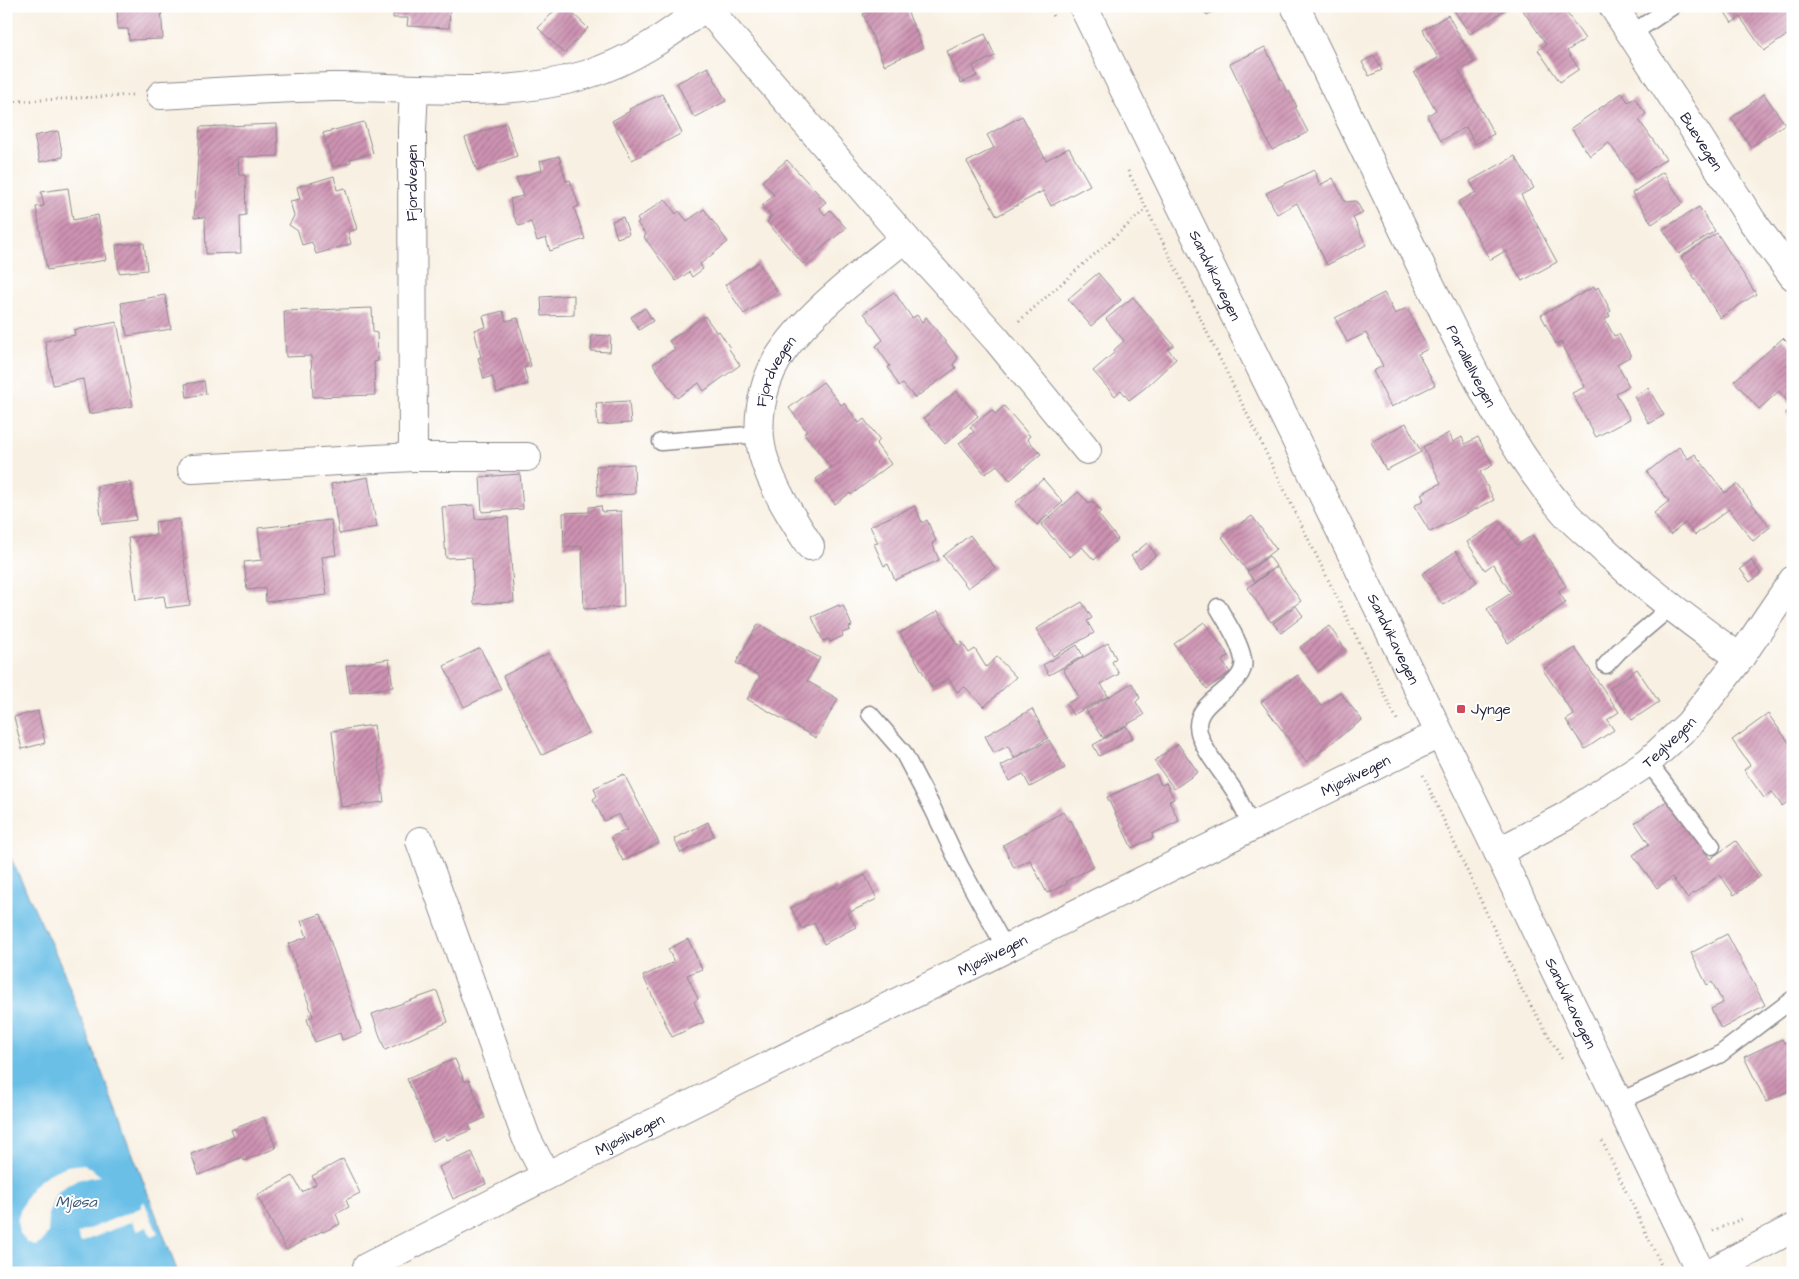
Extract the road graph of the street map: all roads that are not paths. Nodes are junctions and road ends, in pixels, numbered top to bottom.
1 (706, 6) edge
2 (1083, 6) edge
3 (1295, 6) edge
4 (1612, 6) edge
5 (1673, 6) edge
6 (1631, 34) junction
7 (414, 89) junction
8 (161, 95) road end
9 (906, 238) junction
10 (1793, 276) edge
11 (760, 434) junction
12 (661, 442) dead end
13 (1088, 450) dead end
14 (413, 457) junction
15 (527, 457) dead end
16 (192, 469) dead end
17 (810, 546) dead end
18 (1793, 580) edge
19 (1218, 606) dead end
20 (1671, 607) junction
21 (1740, 658) junction
22 (1606, 665) dead end
23 (870, 714) dead end
24 (1439, 734) junction
25 (1648, 762) junction
26 (1251, 827) junction
27 (420, 841) dead end
28 (1712, 846) dead end
29 (1498, 852) junction
30 (1006, 949) junction
31 (1792, 999) edge
32 (1618, 1102) junction
33 (546, 1176) junction
34 (1793, 1228) edge
35 (367, 1267) dead end
36 (1701, 1273) edge
37 (1709, 1273) edge

1 - 7 street
1 - 9 street
2 - 24 street, Sandvikavegen
3 - 20 street, Parallellvegen
4 - 6 street, Buevegen
5 - 6 lane
6 - 10 street, Buevegen
7 - 8 street
7 - 14 street, Fjordvegen
9 - 11 street, Fjordvegen
9 - 13 street
11 - 12 lane
11 - 17 street, Fjordvegen
14 - 15 street
14 - 16 street
18 - 21 street, Teglvegen
19 - 26 lane
20 - 21 street, Parallellvegen
20 - 22 lane
21 - 25 street, Teglvegen
23 - 30 lane
24 - 26 street, Mjøslivegen
24 - 29 street, Sandvikavegen
25 - 28 lane
25 - 29 street, Teglvegen
26 - 30 street, Mjøslivegen
27 - 33 street
29 - 32 street, Sandvikavegen
30 - 33 street, Mjøslivegen
31 - 32 lane
32 - 36 street, Sandvikavegen
33 - 35 street, Mjøslivegen
34 - 37 street

